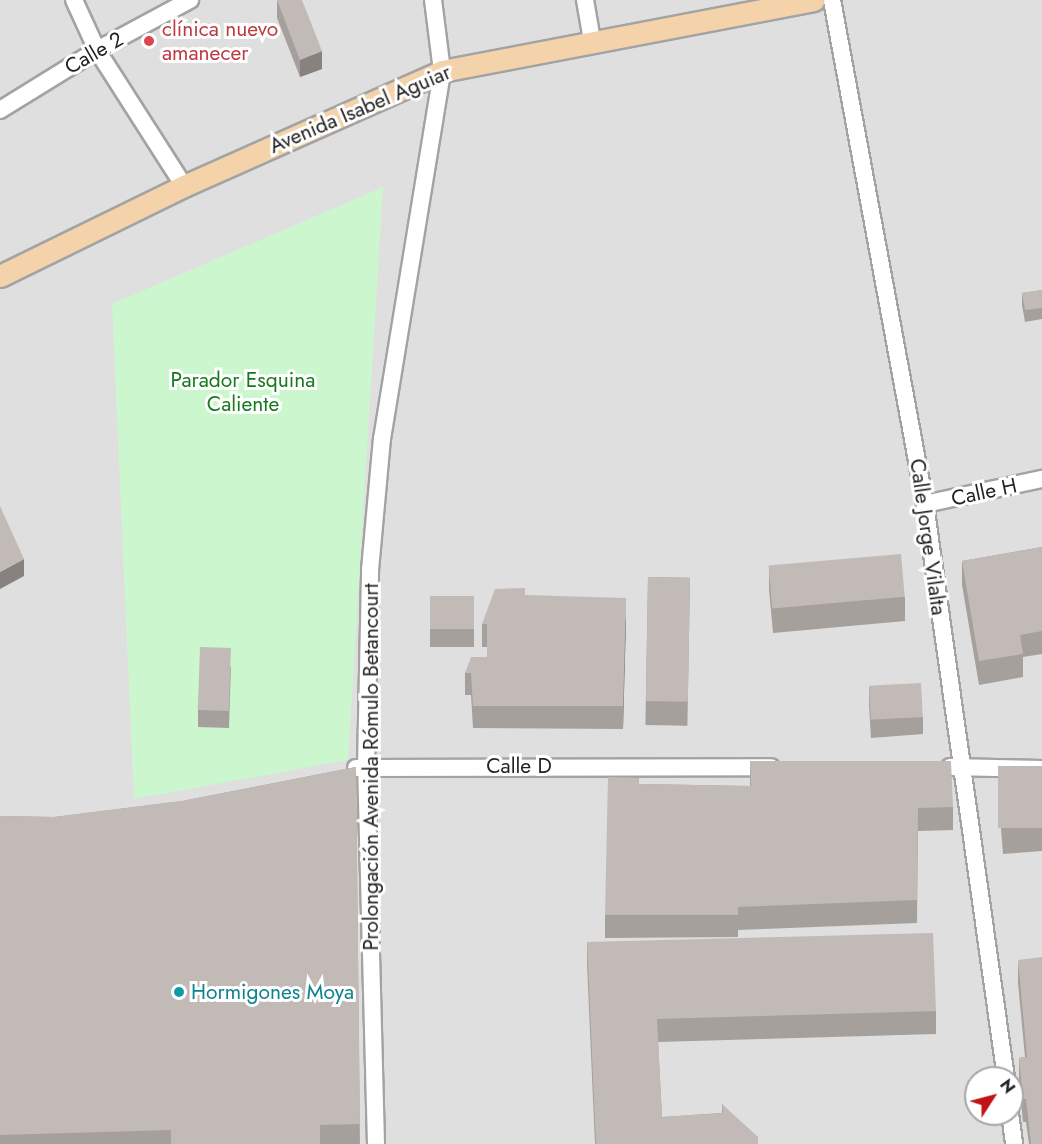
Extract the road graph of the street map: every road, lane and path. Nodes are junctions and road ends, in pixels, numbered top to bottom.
1 (74, 0) edge
2 (190, 0) edge
3 (433, 0) edge
4 (585, 0) edge
5 (813, 0) edge
6 (832, 0) edge
7 (592, 40) junction
8 (97, 50) junction
9 (442, 71) junction
10 (0, 110) edge
11 (184, 186) junction
12 (0, 276) edge
13 (1042, 479) edge
14 (925, 504) junction
15 (366, 766) junction
16 (793, 767) edge
17 (936, 767) edge
18 (959, 767) junction
19 (1042, 769) edge
20 (344, 770) edge
21 (1004, 1066) edge
22 (1012, 1126) edge
23 (376, 1144) edge
24 (1014, 1144) edge

1 - 8 street
2 - 8 street, Calle 2
3 - 9 street, Prolongación Avenida Rómulo Betancourt
4 - 7 street
5 - 7 main road, Avenida Isabel Aguiar
6 - 14 street, Calle Jorge Vilalta
7 - 9 main road, Avenida Isabel Aguiar
8 - 10 street, Calle 2
8 - 11 street
9 - 11 main road, Avenida Isabel Aguiar
9 - 15 street, Prolongación Avenida Rómulo Betancourt
11 - 12 main road, Avenida Isabel Aguiar
13 - 14 street, Calle H
14 - 18 street, Calle Jorge Vilalta
15 - 16 street, Calle D
15 - 20 street, Calle D
15 - 23 street, Prolongación Avenida Rómulo Betancourt
17 - 18 street
18 - 19 street
18 - 21 street, Calle Jorge Vilalta
22 - 24 street

